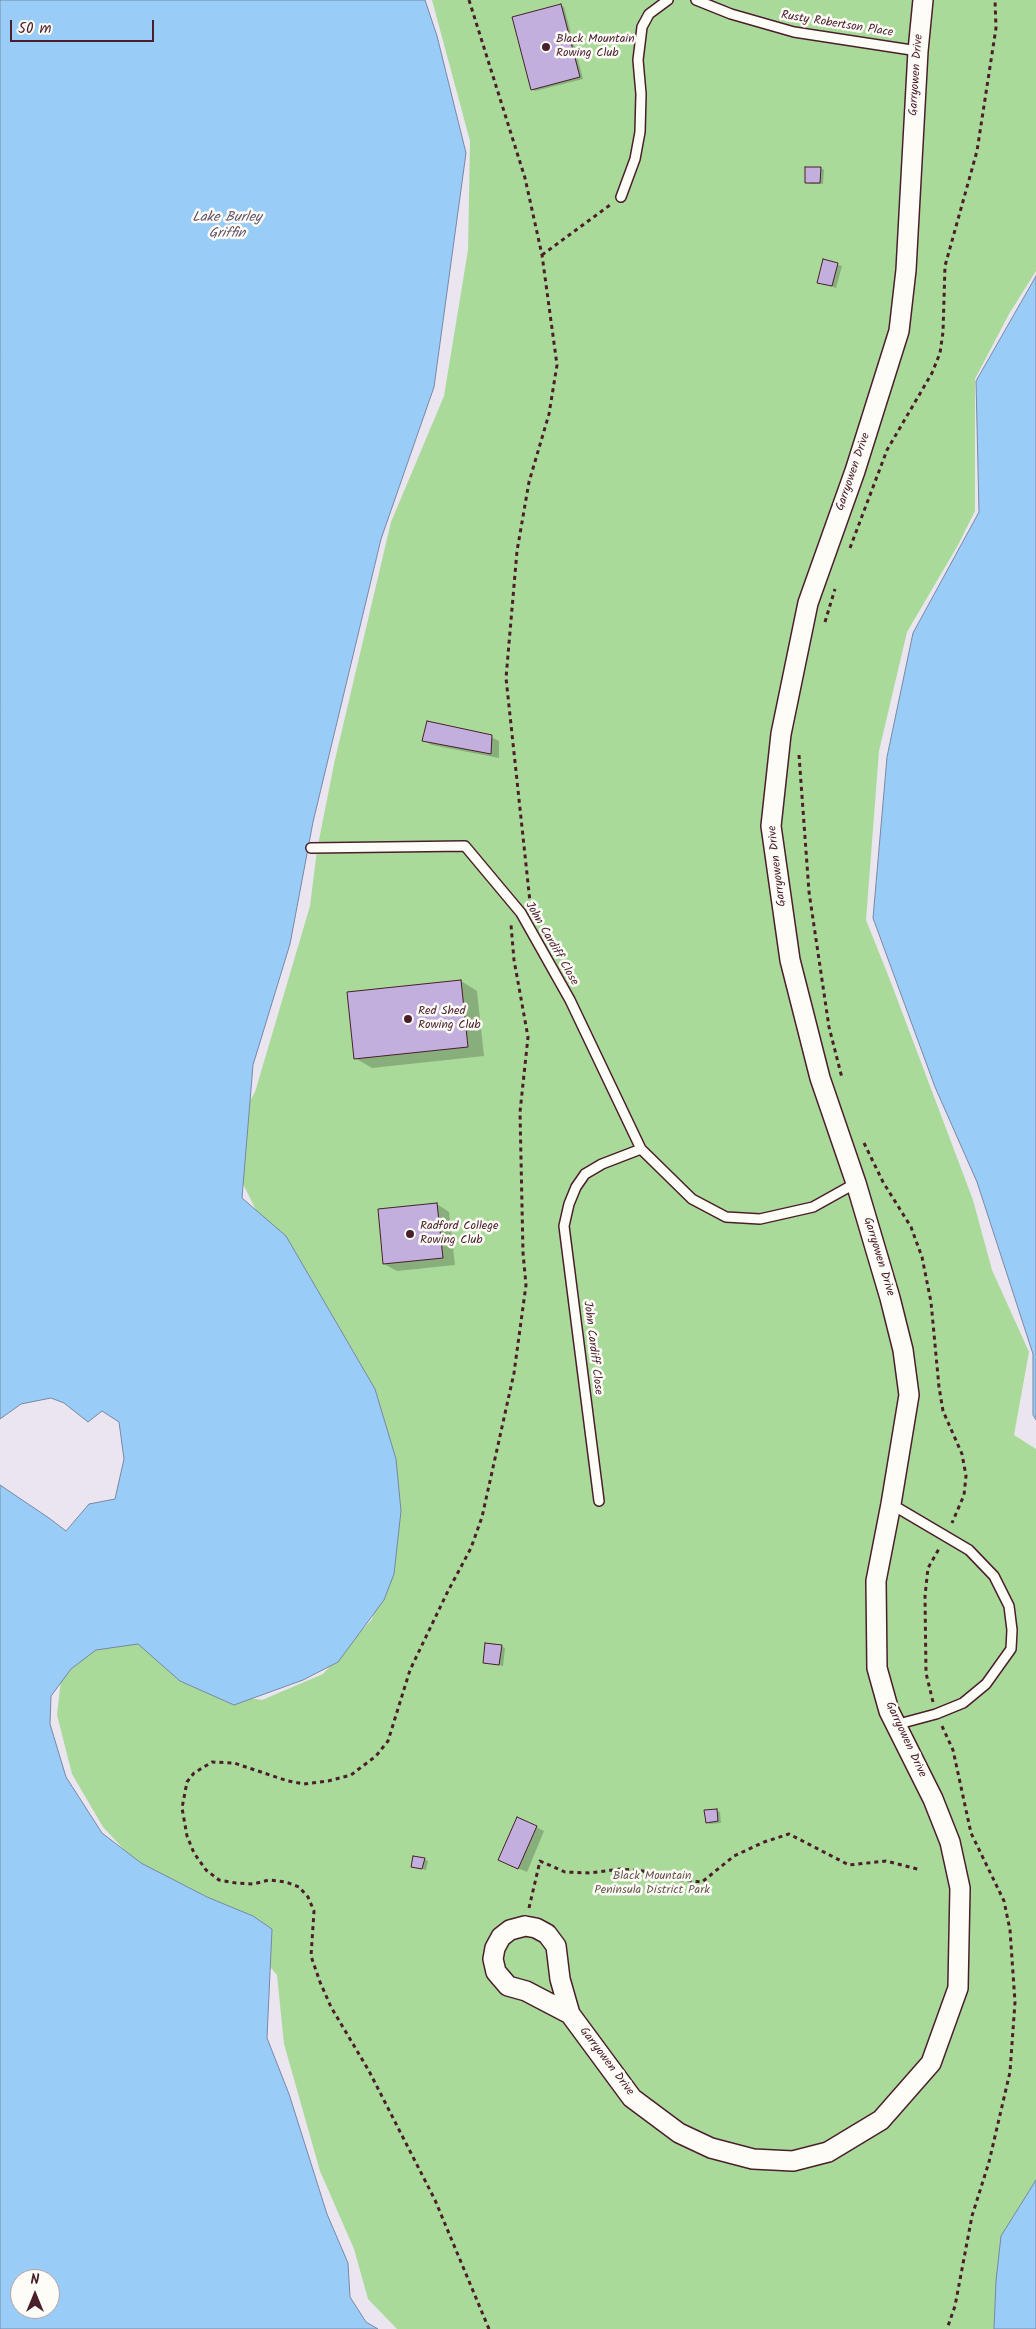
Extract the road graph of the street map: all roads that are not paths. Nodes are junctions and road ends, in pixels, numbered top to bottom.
1 (668, 0) edge
2 (696, 0) edge
3 (923, 0) edge
4 (918, 51) junction
5 (621, 197) road end
6 (311, 848) dead end
7 (641, 1149) junction
8 (856, 1184) junction
9 (599, 1501) dead end
10 (892, 1504) junction
11 (895, 1725) junction
12 (570, 2014) junction

1 - 5 lane
2 - 4 lane, Rusty Robertson Place
3 - 4 street, Garryowen Drive
4 - 8 street, Garryowen Drive
6 - 7 lane, John Cardiff Close
7 - 8 lane, John Cardiff Close
7 - 9 lane, John Cardiff Close
8 - 10 street, Garryowen Drive
10 - 11 street, Garryowen Drive
10 - 11 lane
11 - 12 street, Garryowen Drive
12 - 12 street, Garryowen Drive

